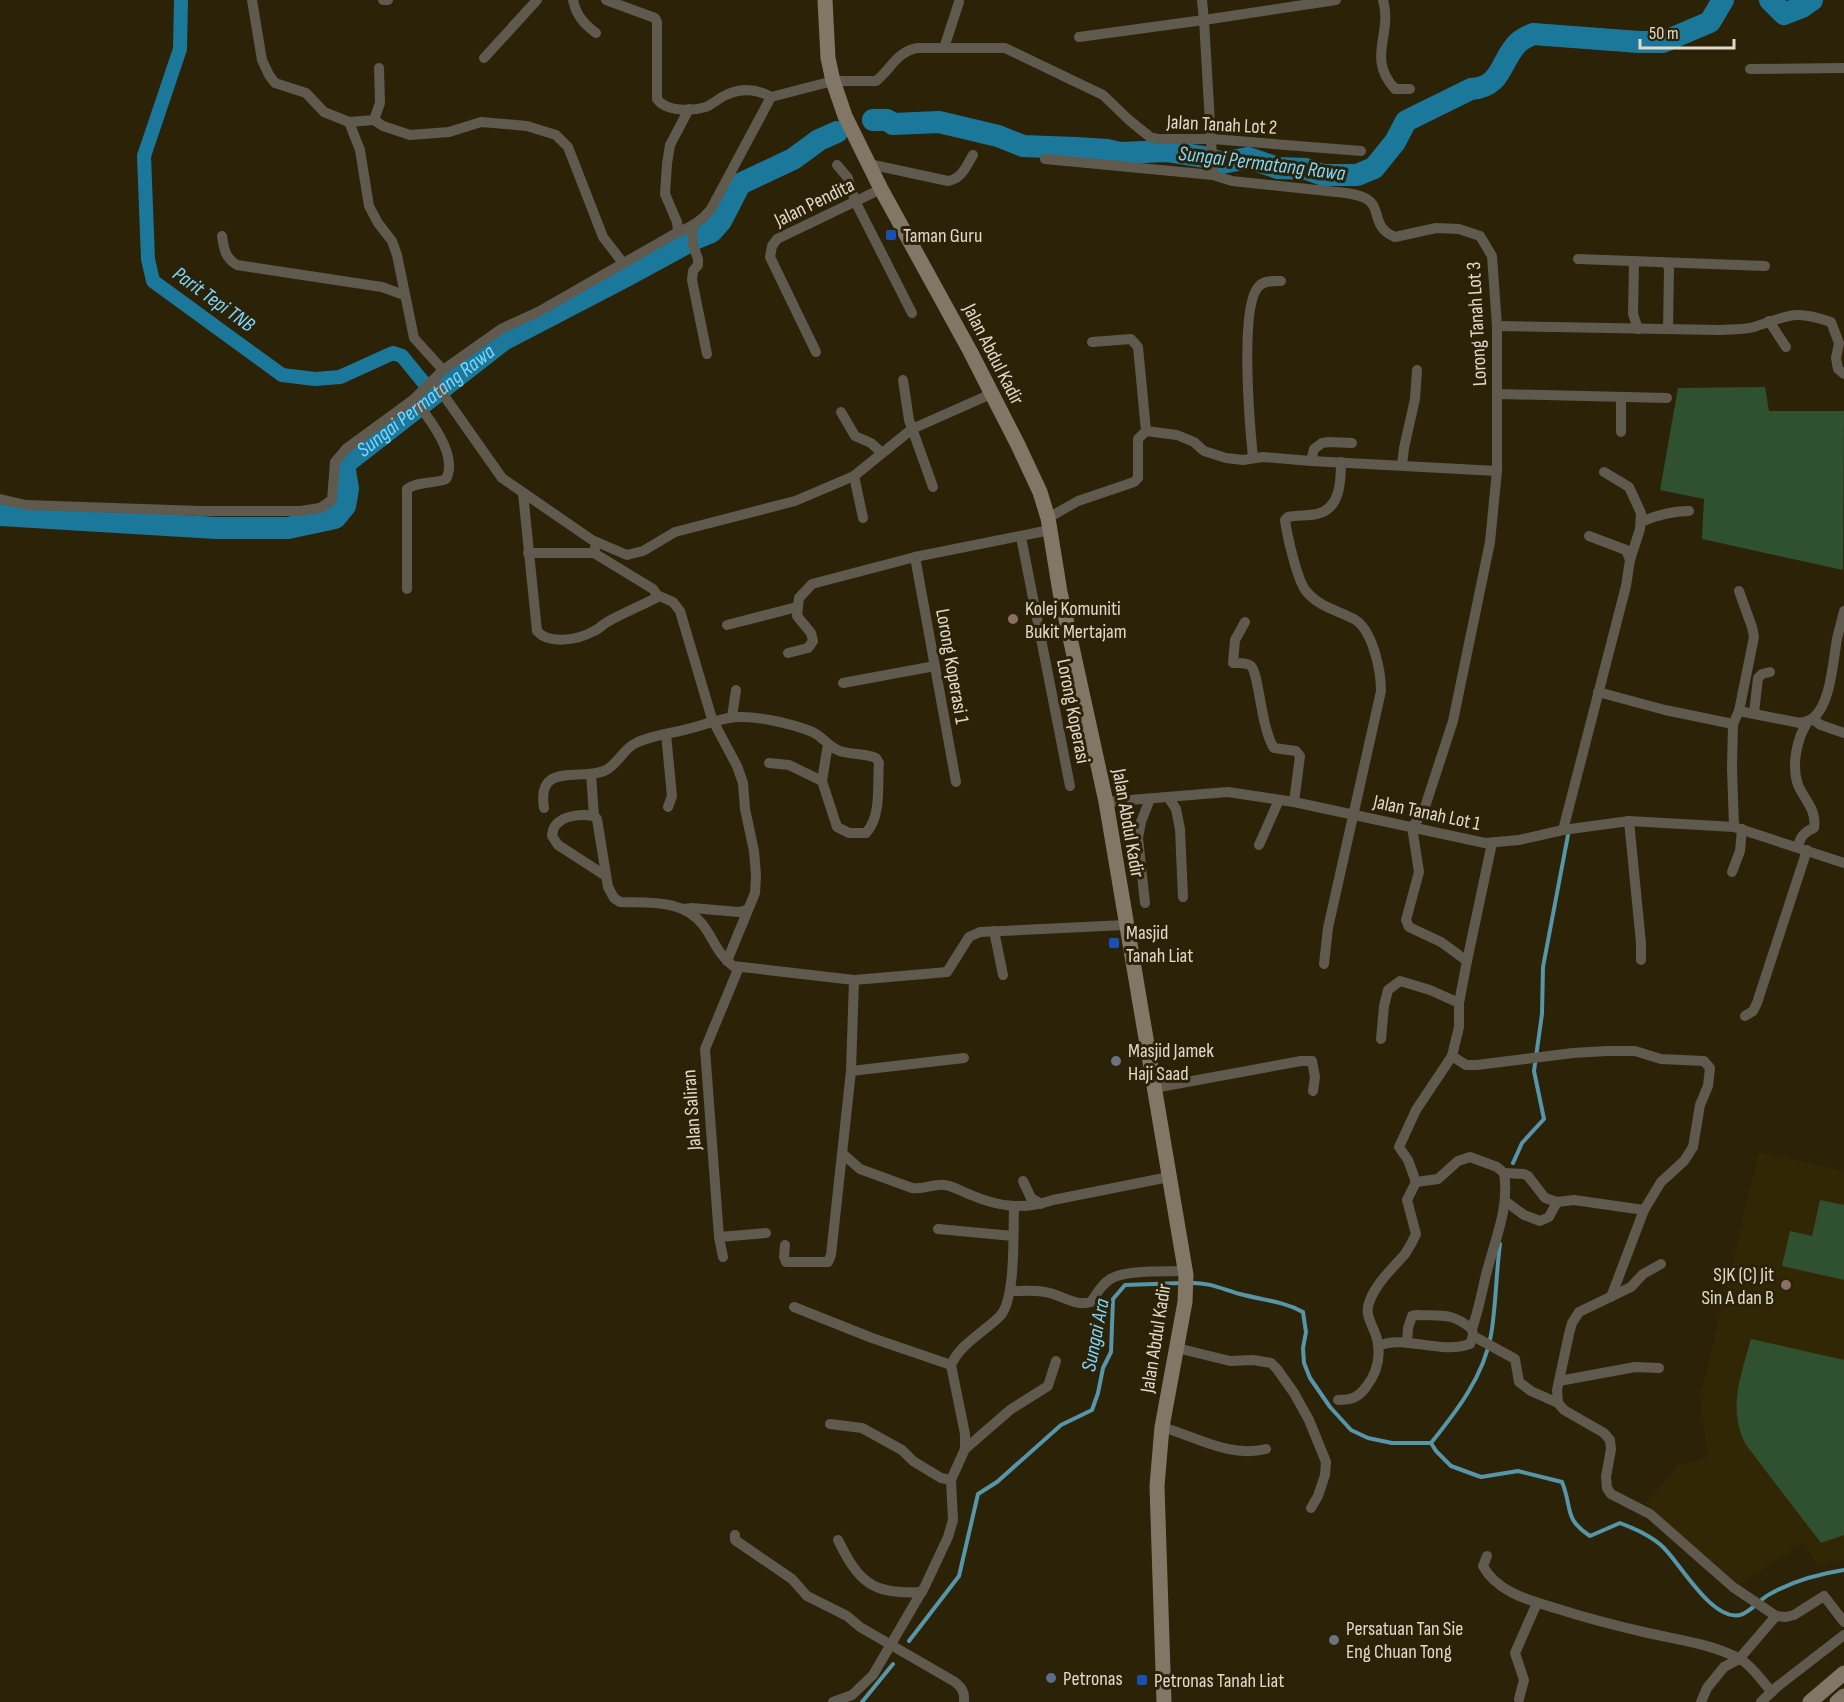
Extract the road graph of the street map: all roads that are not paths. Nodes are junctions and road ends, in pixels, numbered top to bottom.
1 (252, 0) edge
2 (383, 0) edge
3 (388, 0) edge
4 (537, 0) edge
5 (573, 0) edge
6 (606, 0) edge
7 (825, 0) edge
8 (1202, 0) edge
9 (1336, 0) edge
10 (1383, 0) edge
11 (959, 2) dead end
12 (1204, 20) junction
13 (596, 33) dead end
14 (1079, 37) dead end
15 (945, 48) junction
16 (484, 58) dead end
17 (379, 68) dead end
18 (1844, 68) edge
19 (1750, 69) dead end
20 (833, 81) junction
21 (1410, 88) dead end
22 (771, 97) junction
23 (689, 109) junction
24 (374, 120) junction
25 (349, 123) junction
26 (1212, 144) junction
27 (1361, 151) dead end
28 (973, 155) dead end
29 (1045, 159) dead end
30 (869, 164) junction
31 (837, 165) dead end
32 (1212, 170) junction
33 (882, 189) junction
34 (855, 201) junction
35 (692, 230) junction
36 (678, 232) junction
37 (222, 236) dead end
38 (1578, 259) dead end
39 (1634, 262) junction
40 (623, 263) junction
41 (1667, 264) junction
42 (1765, 266) dead end
43 (1281, 282) dead end
44 (405, 295) junction
45 (912, 313) dead end
46 (1769, 321) junction
47 (1497, 326) junction
48 (1638, 329) junction
49 (1668, 329) junction
50 (1092, 342) dead end
51 (1785, 347) dead end
52 (816, 352) dead end
53 (707, 354) dead end
54 (443, 370) junction
55 (1417, 370) dead end
56 (1844, 374) edge
57 (433, 380) junction
58 (903, 380) dead end
59 (991, 394) junction
60 (1498, 394) junction
61 (1620, 397) junction
62 (414, 398) junction
63 (1667, 398) dead end
64 (841, 412) dead end
65 (912, 429) junction
66 (1146, 431) junction
67 (1621, 432) dead end
68 (1352, 443) dead end
69 (882, 452) junction
70 (1253, 458) junction
71 (1311, 461) junction
72 (1341, 462) junction
73 (1402, 465) junction
74 (1497, 471) junction
75 (1604, 472) dead end
76 (854, 476) junction
77 (933, 487) dead end
78 (523, 493) junction
79 (0, 499) edge
80 (1689, 511) dead end
81 (863, 518) dead end
82 (1641, 522) junction
83 (1049, 524) junction
84 (1589, 536) dead end
85 (1021, 537) junction
86 (595, 547) junction
87 (528, 553) junction
88 (915, 557) junction
89 (1630, 560) junction
90 (407, 589) dead end
91 (1739, 591) dead end
92 (657, 595) junction
93 (797, 607) junction
94 (1844, 611) edge
95 (1245, 622) dead end
96 (727, 625) dead end
97 (788, 653) dead end
98 (935, 666) junction
99 (1839, 669) edge
100 (1770, 672) dead end
101 (843, 683) dead end
102 (736, 690) dead end
103 (1598, 692) junction
104 (1739, 711) junction
105 (1754, 713) junction
106 (732, 717) junction
107 (1810, 720) junction
108 (713, 722) junction
109 (1733, 724) junction
110 (1844, 733) edge
111 (666, 734) junction
112 (828, 744) junction
113 (769, 763) dead end
114 (591, 774) junction
115 (822, 781) junction
116 (956, 782) dead end
117 (1070, 786) dead end
118 (1168, 797) junction
119 (1150, 799) junction
120 (1279, 800) junction
121 (1106, 802) junction
122 (1294, 802) junction
123 (668, 807) dead end
124 (544, 808) dead end
125 (594, 816) junction
126 (1353, 816) junction
127 (1629, 821) junction
128 (1412, 826) junction
129 (1738, 828) junction
130 (1563, 830) junction
131 (1492, 843) junction
132 (1259, 844) dead end
133 (1802, 849) junction
134 (1844, 863) edge
135 (1732, 872) dead end
136 (606, 876) junction
137 (1183, 897) dead end
138 (1145, 903) dead end
139 (684, 909) junction
140 (747, 910) junction
141 (1125, 925) junction
142 (994, 931) junction
143 (1641, 960) dead end
144 (1467, 961) junction
145 (727, 962) junction
146 (1324, 964) dead end
147 (739, 967) junction
148 (1003, 975) dead end
149 (854, 980) junction
150 (1459, 1003) junction
151 (1745, 1016) dead end
152 (1381, 1038) dead end
153 (1452, 1056) junction
154 (964, 1058) dead end
155 (851, 1071) junction
156 (1154, 1088) junction
157 (1313, 1091) dead end
158 (843, 1154) junction
159 (1504, 1173) junction
160 (1169, 1177) junction
161 (1023, 1181) dead end
162 (1416, 1182) junction
163 (1505, 1202) junction
164 (1557, 1202) junction
165 (1041, 1204) junction
166 (1014, 1207) junction
167 (1644, 1210) junction
168 (938, 1229) dead end
169 (766, 1233) dead end
170 (1013, 1236) junction
171 (719, 1237) junction
172 (785, 1245) dead end
173 (723, 1257) dead end
174 (1661, 1264) dead end
175 (1186, 1273) junction
176 (1011, 1291) junction
177 (1611, 1297) junction
178 (794, 1307) dead end
179 (1475, 1335) junction
180 (1407, 1343) junction
181 (1378, 1346) junction
182 (1177, 1348) junction
183 (1056, 1361) dead end
184 (951, 1365) junction
185 (1659, 1368) dead end
186 (1559, 1381) junction
187 (1338, 1400) dead end
188 (1558, 1403) junction
189 (831, 1424) dead end
190 (1162, 1427) junction
191 (965, 1449) junction
192 (1266, 1449) dead end
193 (951, 1480) junction
194 (1311, 1508) dead end
195 (735, 1535) dead end
196 (838, 1540) dead end
197 (1487, 1556) dead end
198 (922, 1592) junction
199 (1537, 1603) junction
200 (1776, 1616) junction
201 (1844, 1622) edge
202 (1844, 1635) edge
203 (891, 1644) junction
204 (1739, 1659) junction
205 (1844, 1673) edge
206 (1772, 1692) junction
207 (1844, 1696) edge
208 (1519, 1699) dead end
209 (833, 1702) edge
210 (964, 1702) edge
211 (1164, 1702) edge
212 (1701, 1702) edge
213 (1761, 1702) edge
214 (1810, 1702) edge
215 (1837, 1702) edge

1 - 25 street
2 - 3 street
4 - 16 street
5 - 13 street
6 - 23 street
7 - 20 main road, Jalan Abdul Kadir
8 - 12 street
9 - 12 street
10 - 21 street
11 - 15 street
12 - 14 street
12 - 26 street
15 - 20 street, Jalan Tanah Lot 2
15 - 26 street, Jalan Tanah Lot 2
17 - 24 street
18 - 19 street
20 - 22 street, Jalan Tanah Lot 2
20 - 30 main road, Jalan Abdul Kadir
22 - 23 street
22 - 35 street
23 - 36 street
24 - 25 street
24 - 40 street
25 - 44 street
26 - 27 street, Jalan Tanah Lot 2
26 - 32 street
28 - 30 street
29 - 32 street, Lorong Tanah Lot 3
30 - 33 main road, Jalan Abdul Kadir
31 - 34 street
32 - 47 street, Lorong Tanah Lot 3
33 - 34 street, Jalan Pendita
33 - 59 main road, Jalan Abdul Kadir
34 - 45 street
34 - 52 street, Jalan Pendita
35 - 36 street
35 - 53 street
36 - 40 street
37 - 44 street
38 - 39 street
39 - 41 street
39 - 48 street
40 - 54 street
41 - 42 street
41 - 49 street
43 - 70 street
44 - 54 street
46 - 49 street
46 - 51 street
46 - 56 street
47 - 48 street
47 - 60 street, Lorong Tanah Lot 3
48 - 49 street
50 - 66 street
54 - 57 street
55 - 73 street
57 - 62 street
57 - 78 street
58 - 65 street
59 - 65 street
59 - 83 main road, Jalan Abdul Kadir
60 - 61 street
60 - 74 street, Lorong Tanah Lot 3
61 - 63 street
61 - 67 street
62 - 79 street
62 - 90 street
64 - 69 street
65 - 69 street
65 - 77 street
66 - 70 street
66 - 83 street
68 - 71 street
69 - 76 street
70 - 71 street
71 - 72 street
72 - 73 street
72 - 126 street
73 - 74 street
74 - 128 street, Lorong Tanah Lot 3
75 - 82 street
76 - 81 street
76 - 86 street
78 - 86 street
78 - 87 street
80 - 82 street
82 - 89 street
83 - 85 street
83 - 121 main road, Jalan Abdul Kadir
84 - 89 street
85 - 88 street
85 - 117 street, Lorong Koperasi
86 - 87 street
86 - 92 street
87 - 92 street
88 - 93 street
88 - 98 street, Lorong Koperasi 1
89 - 103 street
91 - 104 street
92 - 108 street
93 - 96 street
93 - 97 street
94 - 99 street
95 - 122 street
98 - 101 street
98 - 116 street, Lorong Koperasi 1
99 - 107 street
100 - 105 street
102 - 106 street
103 - 109 street
103 - 130 street
104 - 105 street
104 - 109 street
105 - 107 street
106 - 108 street
106 - 112 street
107 - 110 street
107 - 133 street
108 - 111 street
108 - 140 street
109 - 129 street
111 - 114 street
111 - 123 street
112 - 115 street
112 - 115 street
113 - 115 street
114 - 124 street
114 - 125 street
118 - 119 street, Jalan Tanah Lot 1
118 - 120 street, Jalan Tanah Lot 1
118 - 137 street
119 - 121 street, Jalan Tanah Lot 1
119 - 138 street
120 - 122 street, Jalan Tanah Lot 1
120 - 132 street
121 - 141 main road, Jalan Abdul Kadir
122 - 126 street, Jalan Tanah Lot 1
125 - 136 street
125 - 136 street
126 - 128 street, Jalan Tanah Lot 1
126 - 146 street
127 - 129 street, Jalan Tanah Lot 1
127 - 130 street, Jalan Tanah Lot 1
127 - 143 street
128 - 131 street, Jalan Tanah Lot 1
128 - 144 street
129 - 133 street, Jalan Tanah Lot 1
129 - 135 street
130 - 131 street, Jalan Tanah Lot 1
131 - 144 street
133 - 134 street, Jalan Tanah Lot 1
133 - 151 street
136 - 139 street
139 - 140 street
139 - 145 street
140 - 145 street
141 - 142 street
141 - 156 main road, Jalan Abdul Kadir
142 - 148 street
142 - 149 street
144 - 150 street
145 - 147 street
147 - 149 street
147 - 171 street, Jalan Saliran
149 - 155 street
150 - 152 street
150 - 153 street
153 - 162 street
153 - 167 street
154 - 155 street
155 - 158 street
156 - 157 street
156 - 160 main road, Jalan Abdul Kadir
158 - 166 street
158 - 172 street
159 - 162 street
159 - 163 street
159 - 164 street
160 - 165 street
160 - 175 main road, Jalan Abdul Kadir
161 - 165 street
162 - 181 street
163 - 164 street
163 - 179 street
164 - 167 street
165 - 166 street
166 - 170 street
167 - 177 street
168 - 170 street
169 - 171 street
170 - 176 street
171 - 173 street, Jalan Saliran
174 - 177 street
175 - 176 street
175 - 182 main road, Jalan Abdul Kadir
176 - 184 street
177 - 186 street
178 - 184 street
179 - 180 street
179 - 180 street
179 - 188 street
180 - 181 street
181 - 187 street
182 - 190 main road, Jalan Abdul Kadir
182 - 194 street
183 - 191 street
184 - 191 street
185 - 186 street
186 - 188 street
188 - 200 street
189 - 193 street
190 - 192 street
190 - 211 main road, Jalan Abdul Kadir
191 - 193 street
193 - 198 street
195 - 203 street
196 - 198 street
197 - 199 street
198 - 203 street
199 - 204 street
199 - 208 street
200 - 201 street
200 - 204 street
202 - 206 street
203 - 209 street
203 - 210 street
204 - 206 street
204 - 212 street
205 - 214 main road
206 - 213 street
207 - 215 main road

